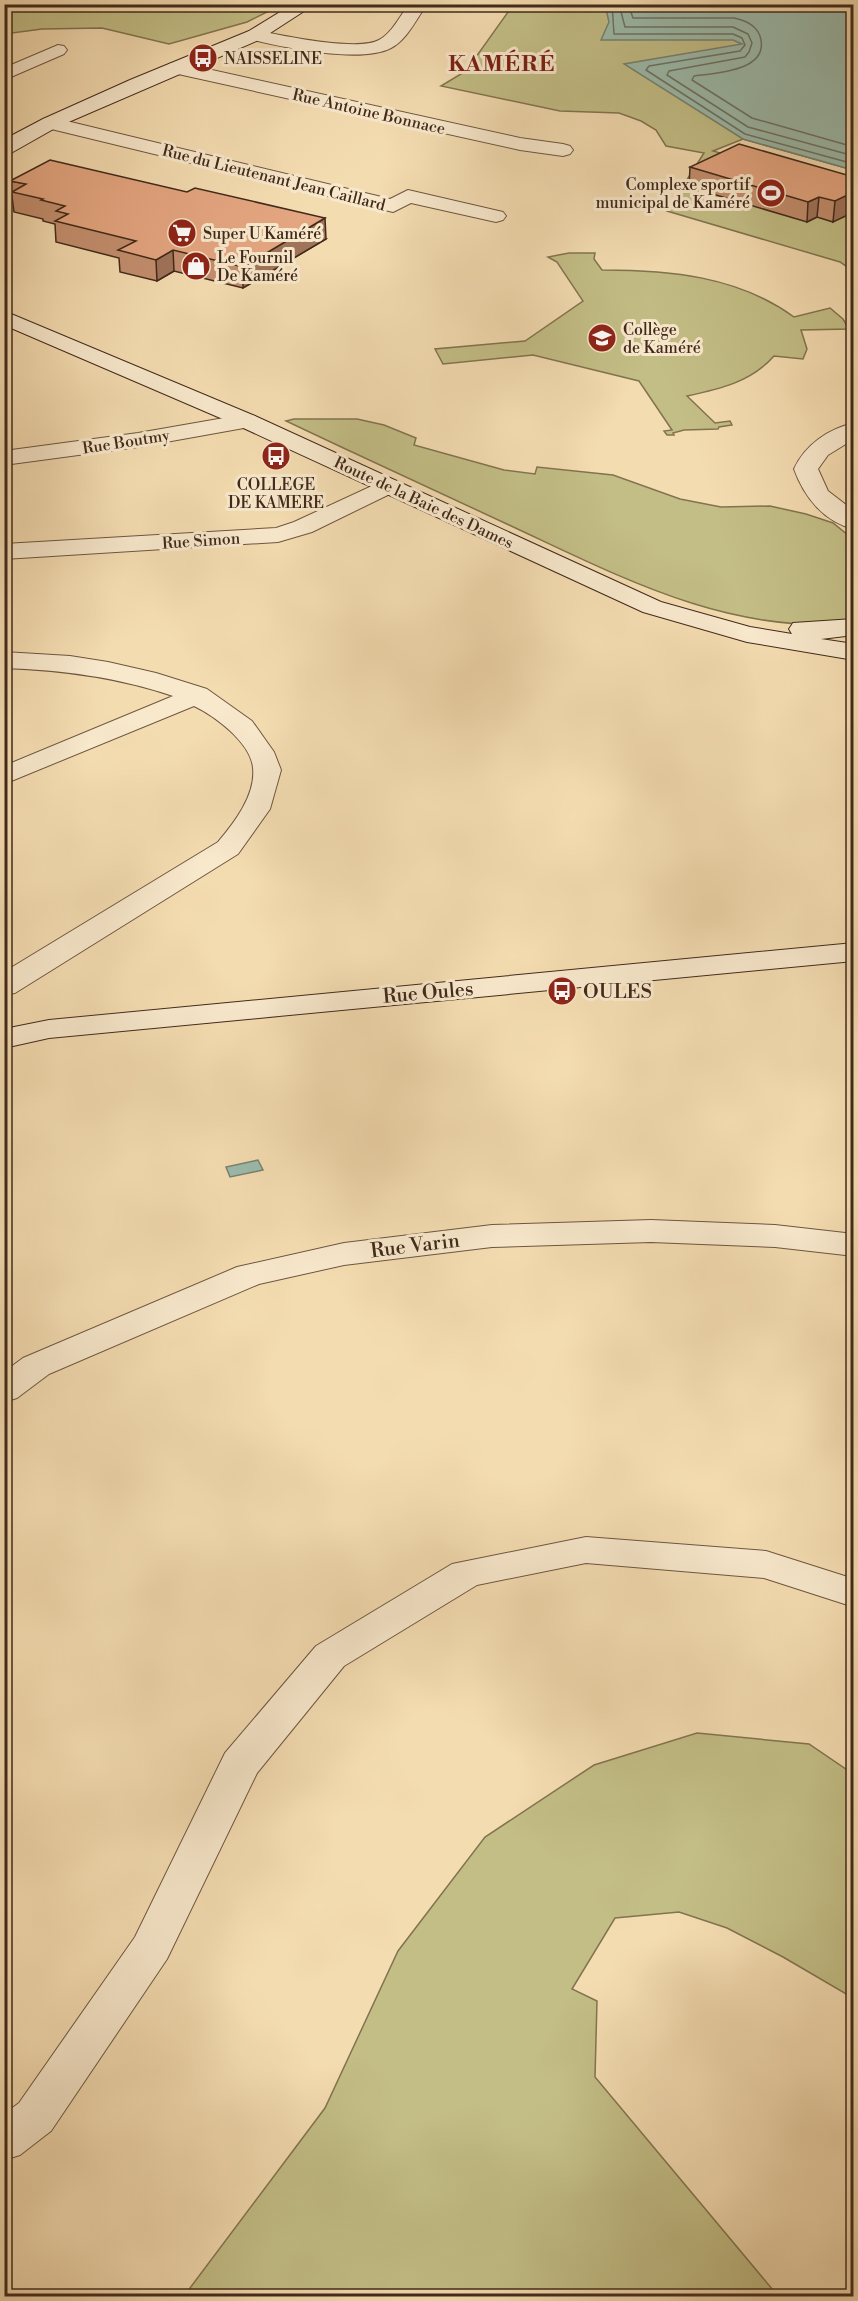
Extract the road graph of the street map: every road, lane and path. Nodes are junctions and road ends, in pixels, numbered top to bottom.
1 (306, 4) edge
2 (418, 4) edge
3 (255, 35) junction
4 (58, 50) dead end
5 (176, 68) junction
6 (4, 75) edge
7 (50, 123) junction
8 (7, 145) edge
9 (563, 150) dead end
10 (496, 216) dead end
11 (4, 308) edge
12 (4, 317) edge
13 (248, 421) junction
14 (854, 430) edge
15 (4, 458) edge
16 (387, 486) junction
17 (854, 522) edge
18 (4, 552) edge
19 (854, 627) edge
20 (854, 652) edge
21 (4, 660) edge
22 (197, 695) junction
23 (4, 776) edge
24 (854, 952) edge
25 (4, 986) edge
26 (4, 1039) edge
27 (854, 1245) edge
28 (4, 1390) edge
29 (854, 1593) edge
30 (4, 2141) edge

1 - 3 street
2 - 3 street
3 - 5 street
4 - 6 street
5 - 7 street
5 - 9 street, Rue Antoine Bonnace
7 - 8 street
7 - 10 street, Rue du Lieutenant Jean Caillard
11 - 19 street, Route de la Baie des Dames
12 - 13 street, Route de la Baie des Dames
13 - 15 street, Rue Boutmy
13 - 16 street, Route de la Baie des Dames
14 - 17 street
16 - 18 street, Rue Simon
16 - 20 street, Route de la Baie des Dames
21 - 22 street
22 - 23 street
22 - 25 street
24 - 26 street, Rue Oules
27 - 28 street, Rue Varin
29 - 30 street

